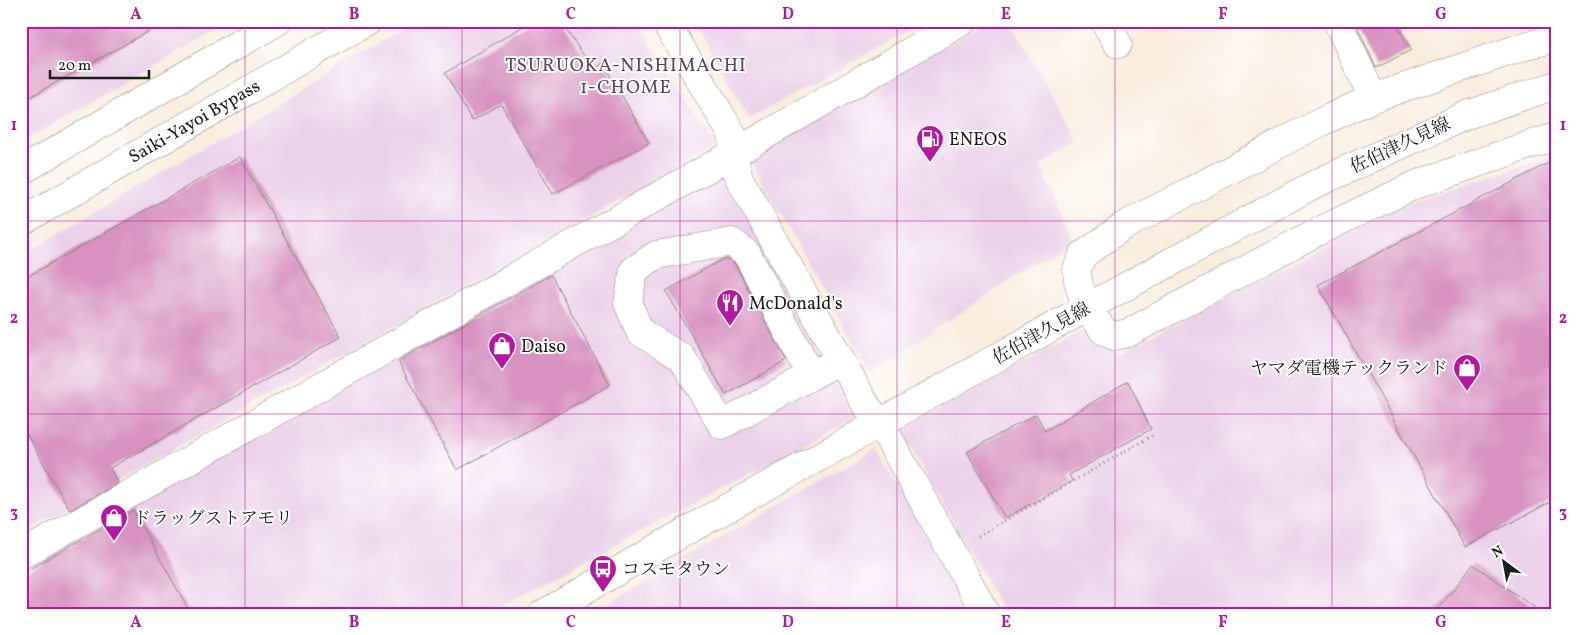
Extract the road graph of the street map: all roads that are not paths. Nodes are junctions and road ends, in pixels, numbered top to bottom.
1 (278, 21) edge
2 (368, 21) edge
3 (666, 21) edge
4 (963, 21) edge
5 (1104, 21) edge
6 (1337, 21) edge
7 (1556, 38) edge
8 (1118, 44) dead end
9 (1556, 85) edge
10 (1373, 98) junction
11 (1556, 137) edge
12 (734, 154) junction
13 (21, 171) edge
14 (21, 222) edge
15 (1086, 308) junction
16 (840, 360) junction
17 (811, 375) junction
18 (880, 424) junction
19 (21, 555) edge
20 (543, 614) edge
21 (986, 614) edge

1 - 13 main road
2 - 14 main road, Saiki-Yayoi Bypass
3 - 12 main road
4 - 12 main road
5 - 8 main road
6 - 10 main road
7 - 10 main road
9 - 15 main road, 佐伯津久見線
10 - 15 main road
11 - 15 main road
12 - 16 main road
12 - 19 main road
15 - 18 main road, 佐伯津久見線
16 - 17 main road
16 - 18 main road
17 - 17 main road
18 - 20 main road, 佐伯津久見線
18 - 21 main road

